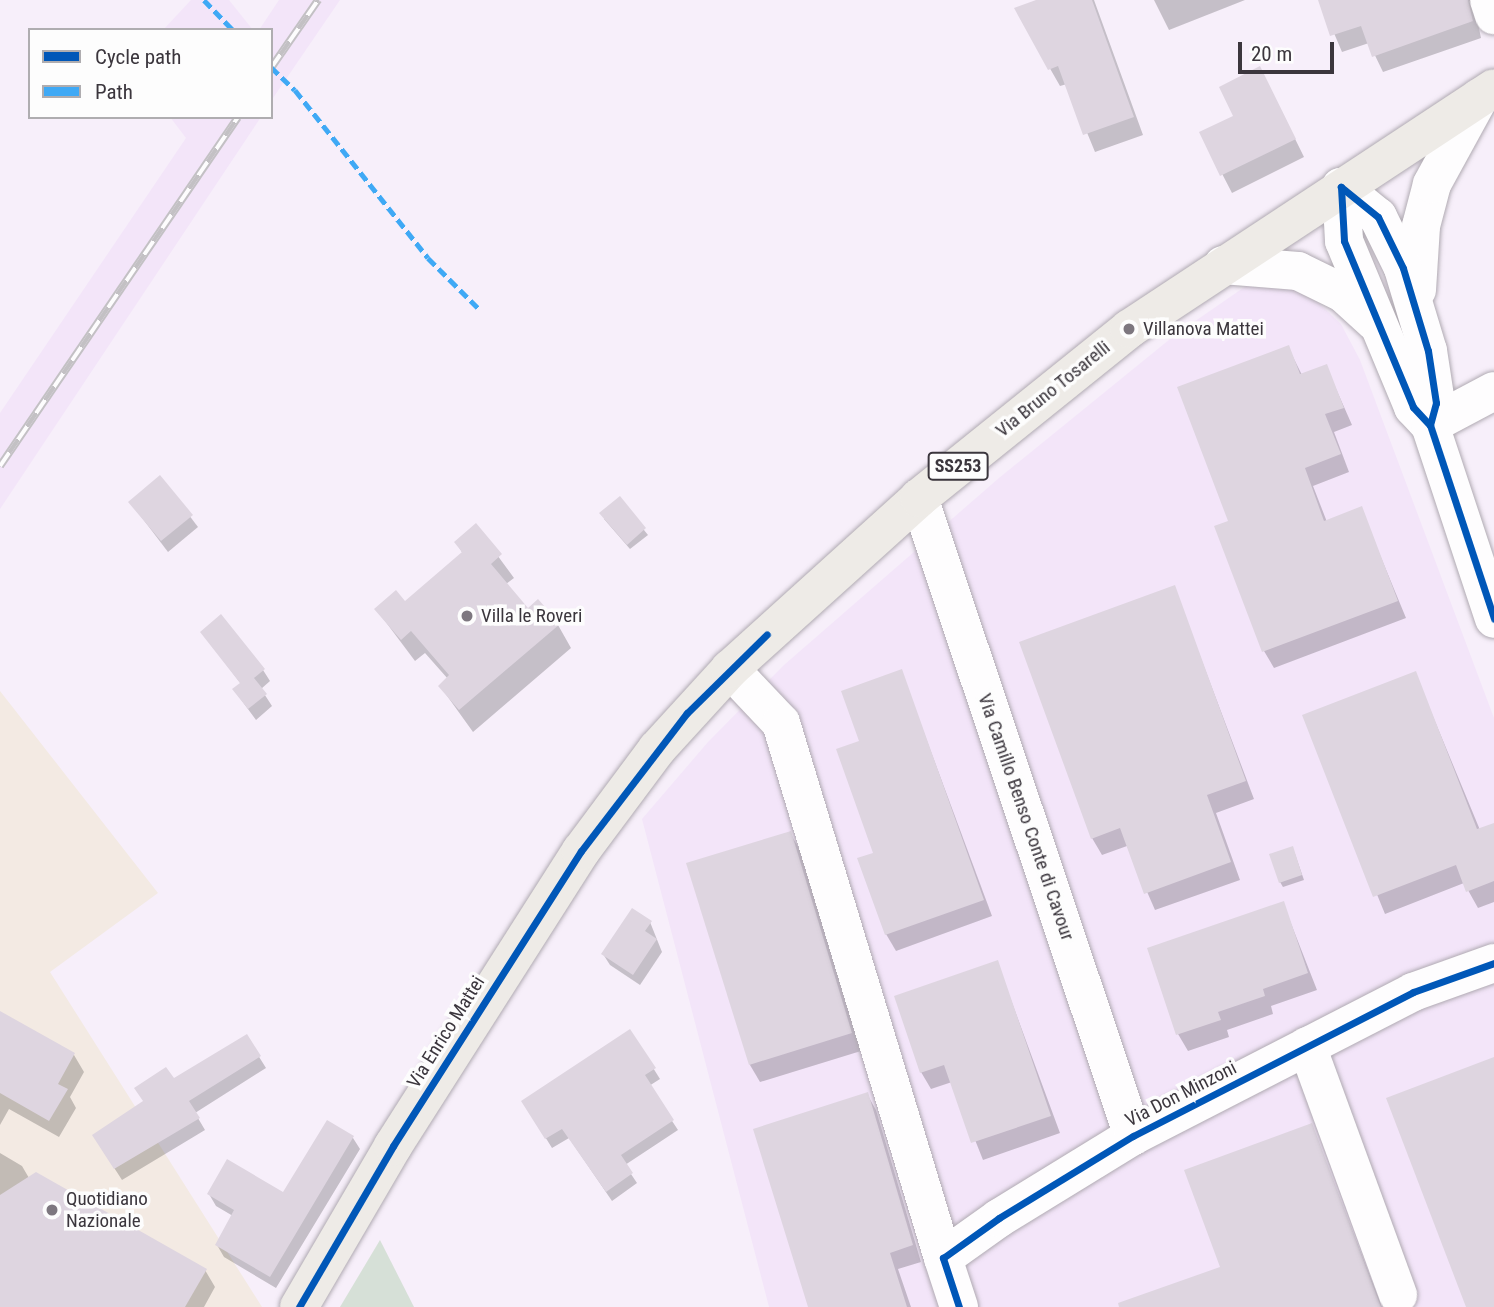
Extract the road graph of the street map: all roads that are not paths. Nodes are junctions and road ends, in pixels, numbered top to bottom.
1 (1489, 0) edge
2 (1494, 15) edge
3 (1487, 93) edge
4 (1341, 187) junction
5 (1223, 265) junction
6 (1416, 306) junction
7 (1378, 327) junction
8 (1494, 391) edge
9 (1430, 425) junction
10 (919, 498) junction
11 (1494, 619) edge
12 (730, 669) junction
13 (632, 781) joint
14 (1494, 962) edge
15 (1307, 1046) junction
16 (1133, 1136) junction
17 (943, 1258) junction
18 (1398, 1295) dead end
19 (299, 1307) edge
20 (959, 1307) edge

1 - 2 street
3 - 4 main road, Via Bruno Tosarelli / SS253
3 - 6 street
4 - 5 main road, Via Bruno Tosarelli / SS253
4 - 6 street
4 - 7 street
5 - 7 street
5 - 10 main road, Via Bruno Tosarelli / SS253
6 - 9 street
7 - 9 street
8 - 9 street
9 - 11 street
10 - 12 main road, Via Bruno Tosarelli / SS253
10 - 16 street, Via Camillo Benso Conte di Cavour
12 - 13 main road, Via Bruno Tosarelli / SS253
12 - 17 street
13 - 19 main road, Via Enrico Mattei
14 - 15 street, Via Don Minzoni
15 - 16 street, Via Don Minzoni
15 - 18 street
16 - 17 street, Via Don Minzoni
17 - 20 street

